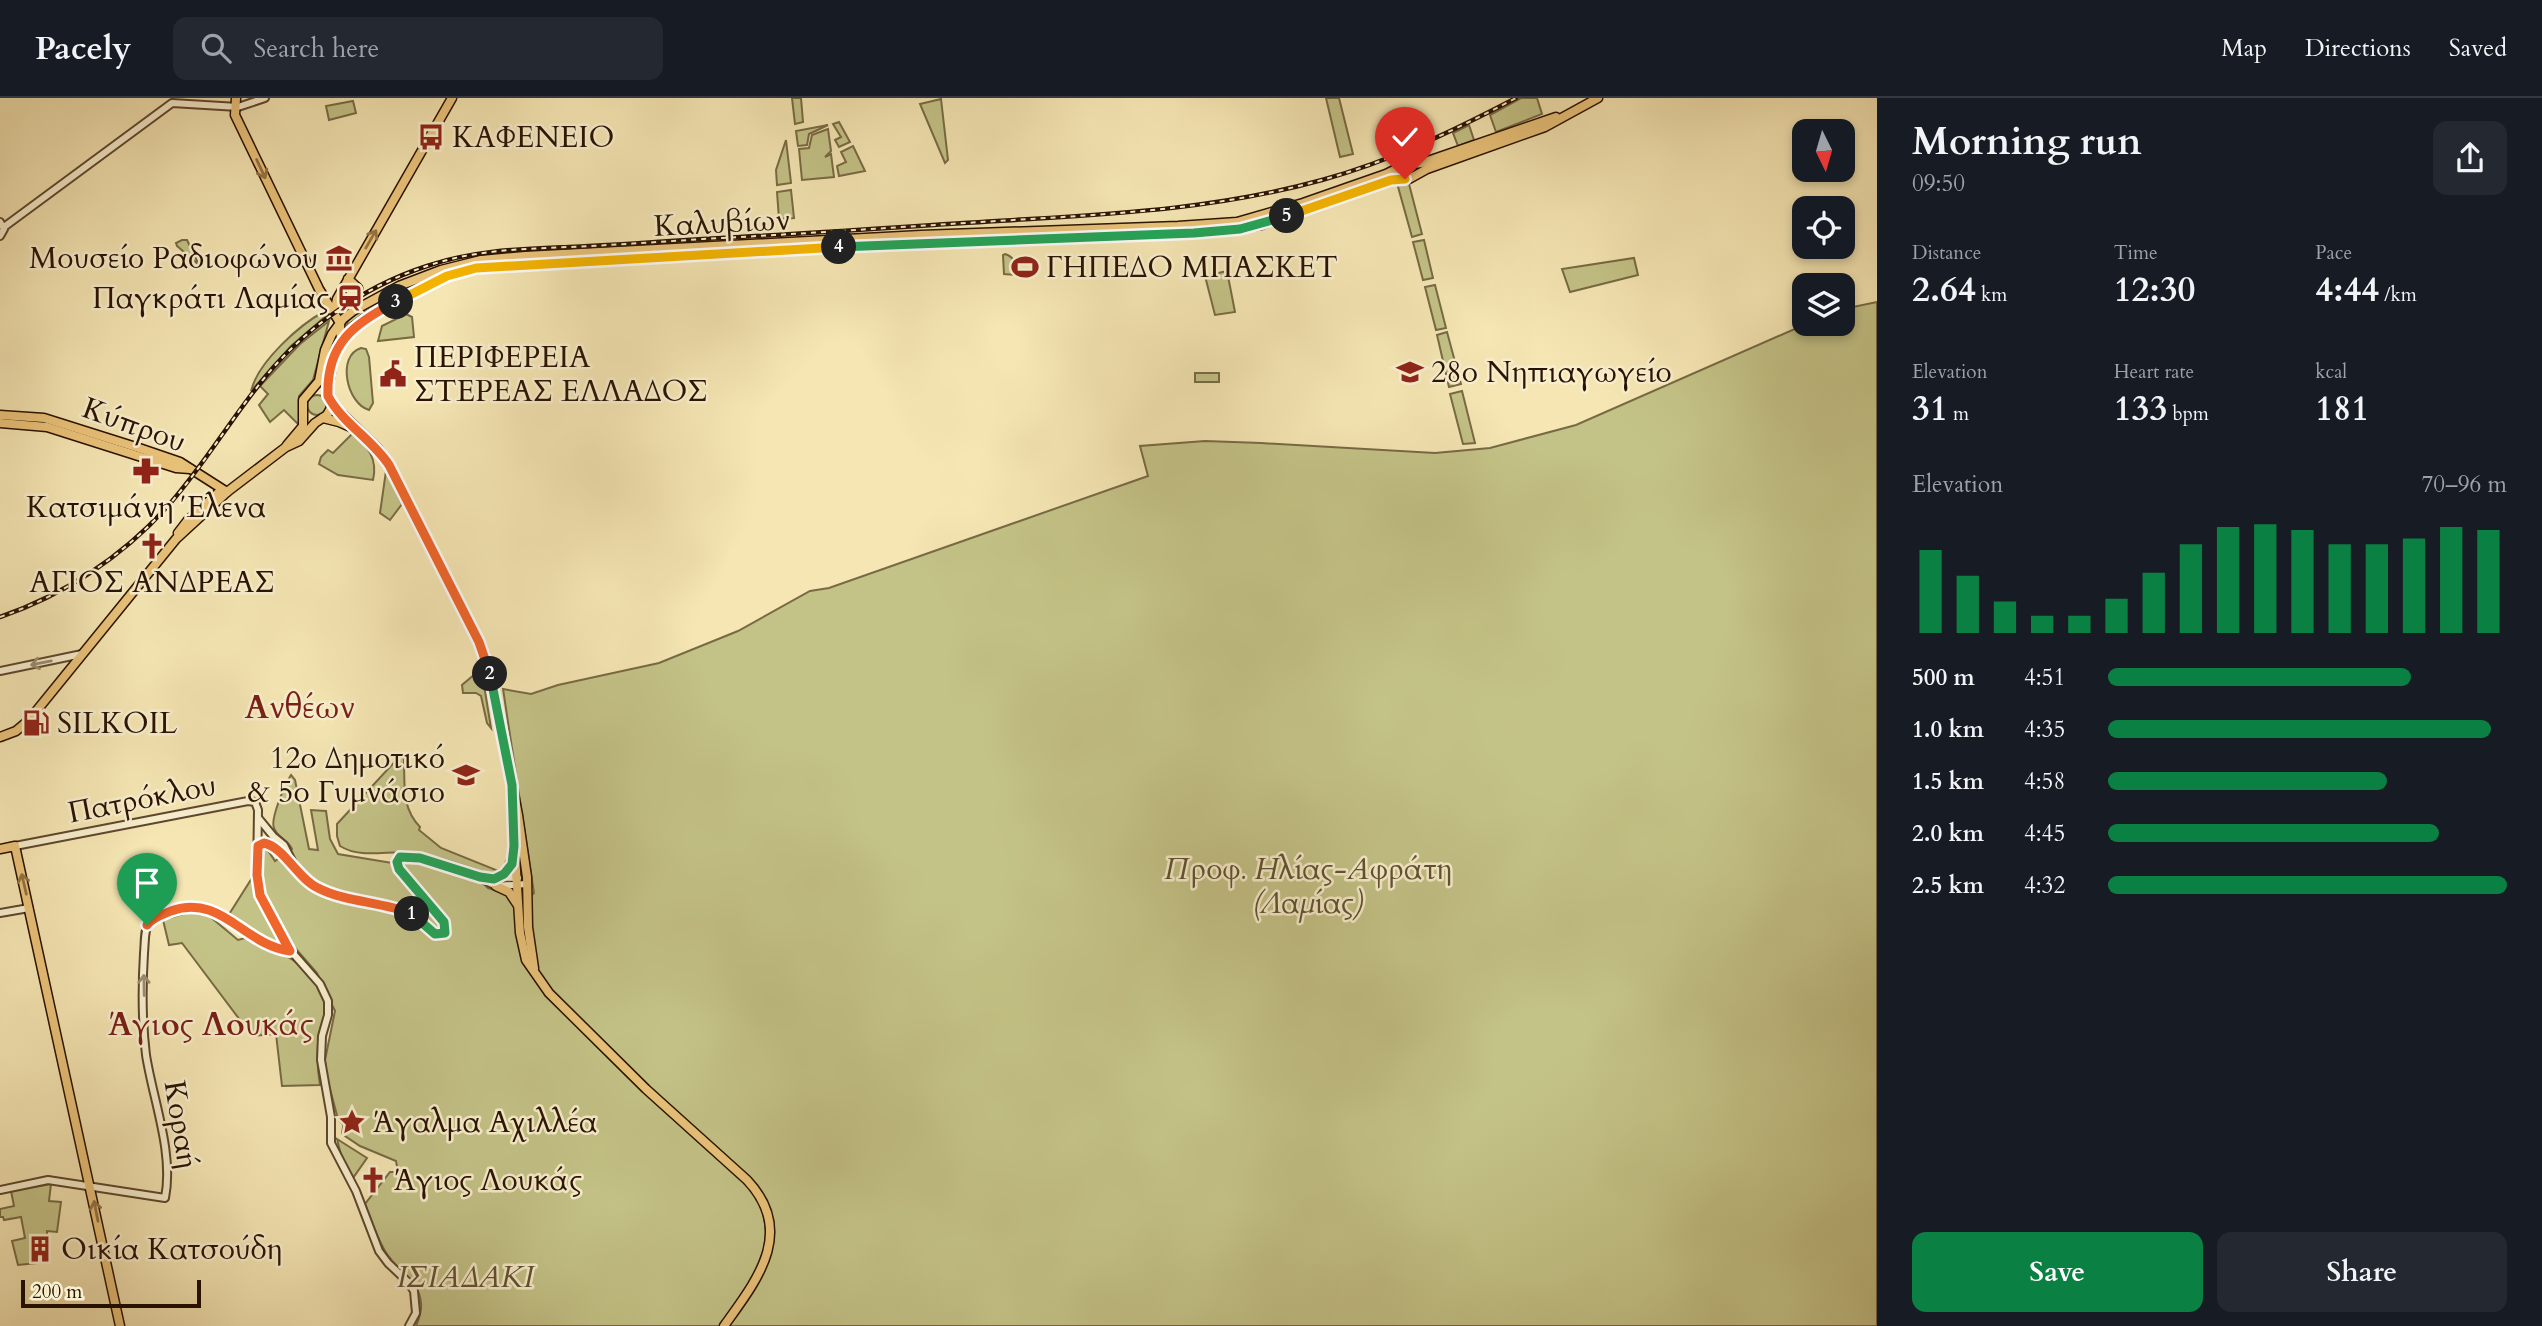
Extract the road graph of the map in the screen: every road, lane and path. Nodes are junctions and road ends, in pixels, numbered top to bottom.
1 (265, 98) edge
2 (453, 98) edge
3 (1598, 98) edge
4 (235, 102) edge
5 (1567, 114) junction
6 (1404, 165) junction
7 (1408, 178) junction
8 (2, 225) edge
9 (0, 236) edge
10 (348, 279) junction
11 (358, 288) dead end
12 (334, 314) junction
13 (340, 323) junction
14 (341, 342) junction
15 (309, 393) junction
16 (329, 399) junction
17 (304, 413) junction
18 (0, 415) edge
19 (321, 419) junction
20 (0, 423) edge
21 (357, 430) junction
22 (286, 447) junction
23 (190, 469) junction
24 (225, 490) junction
25 (82, 654) junction
26 (3, 669) edge
27 (0, 737) edge
28 (513, 800) junction
29 (258, 819) junction
30 (273, 836) junction
31 (258, 843) junction
32 (15, 846) junction
33 (514, 846) junction
34 (0, 849) edge
35 (298, 872) junction
36 (522, 881) junction
37 (495, 883) junction
38 (29, 908) junction
39 (519, 909) junction
40 (0, 913) edge
41 (290, 951) junction
42 (537, 977) junction
43 (92, 1187) junction
44 (0, 1191) edge
45 (120, 1326) edge
46 (409, 1326) edge
47 (724, 1326) edge

1 - 4 street
10 -> 2 main road
3 - 5 main road, Καλυβίων
4 - 8 street
4 -> 12 main road
5 - 6 main road, Καλυβίων
5 - 7 main road, Καλυβίων
6 - 7 main road
6 - 13 main road, Καλυβίων
7 - 14 main road, Καλυβίων
8 - 9 street
10 - 11 main road
10 - 12 main road
12 - 13 main road
13 - 14 main road
13 - 15 main road, Καλυβίων
14 - 16 main road, Καλυβίων
15 - 16 main road
15 - 17 main road
16 - 19 main road
16 - 21 main road
17 - 19 main road
17 - 22 main road
18 - 23 main road, Κύπρου
19 - 21 main road
19 - 22 main road
20 - 23 main road, Κύπρου
21 - 28 main road
22 - 24 main road
23 - 24 main road
24 - 25 main road
25 -> 26 street
25 - 27 main road
28 - 33 main road
28 - 36 main road
29 - 30 street
29 - 31 street, Πατρόκλου
29 - 32 street, Πατρόκλου
30 - 31 street
30 - 35 street
31 - 35 street
31 - 41 street, Πατρόκλου
32 - 34 main road, Πατρόκλου
38 -> 32 main road
33 - 36 main road
33 - 37 main road
35 - 37 street
36 - 37 street
36 - 39 main road
36 - 42 main road
37 - 39 main road
38 - 40 street
38 - 43 main road
39 - 42 main road
43 -> 41 street, Κοραή
41 - 46 street
42 - 47 main road
43 - 44 street
45 -> 43 main road

